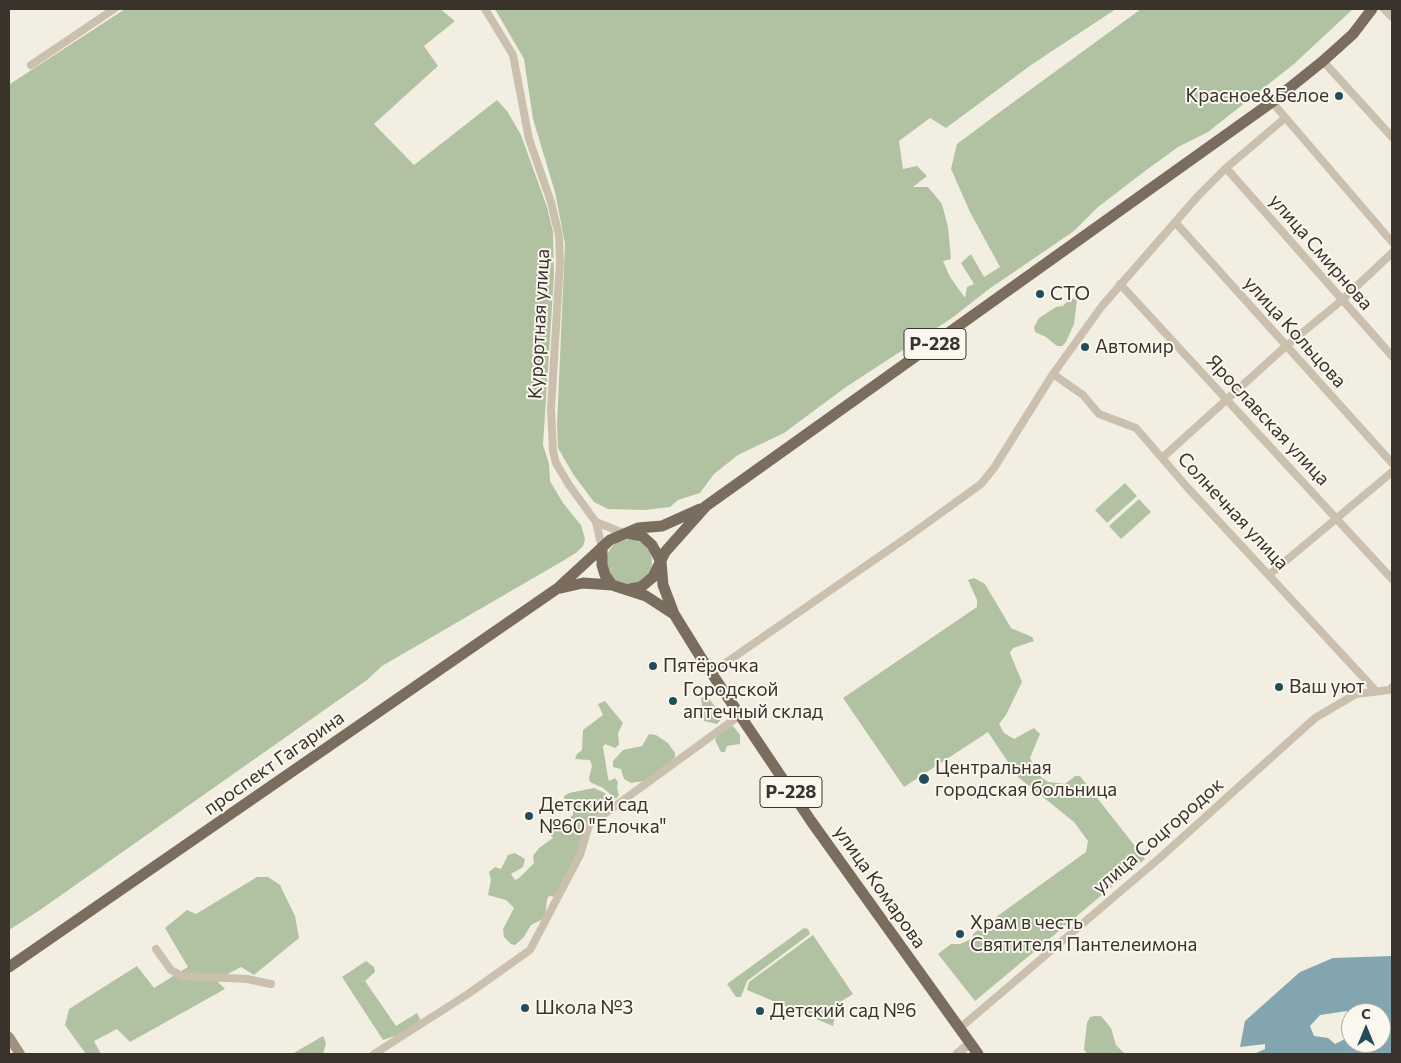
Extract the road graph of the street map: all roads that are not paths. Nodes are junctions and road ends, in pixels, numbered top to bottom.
1 (114, 9) edge
2 (485, 9) edge
3 (1372, 9) edge
4 (1384, 9) edge
5 (1392, 17) edge
6 (1324, 61) junction
7 (31, 65) dead end
8 (1272, 102) junction
9 (1285, 118) junction
10 (1392, 137) edge
11 (1226, 168) junction
12 (1175, 222) junction
13 (1392, 242) edge
14 (1392, 253) edge
15 (1120, 284) junction
16 (1341, 301) junction
17 (1286, 346) junction
18 (1392, 356) edge
19 (1053, 374) junction
20 (1226, 400) junction
21 (1162, 458) junction
22 (1392, 463) edge
23 (1392, 472) edge
24 (706, 506) junction
25 (1338, 519) junction
26 (596, 522) junction
27 (623, 533) junction
28 (602, 548) junction
29 (660, 562) junction
30 (1270, 574) junction
31 (1392, 578) edge
32 (612, 585) junction
33 (558, 588) junction
34 (630, 589) junction
35 (674, 614) junction
36 (711, 673) junction
37 (1390, 688) edge
38 (1375, 690) junction
39 (739, 716) junction
40 (156, 949) dead end
41 (21, 958) junction
42 (9, 966) edge
43 (9, 970) edge
44 (271, 984) dead end
45 (960, 1028) junction
46 (9, 1037) edge
47 (970, 1043) junction
48 (20, 1054) edge
49 (374, 1054) edge
50 (957, 1054) edge
51 (978, 1054) edge

1 - 7 street
2 - 26 street, Курортная улица
3 - 6 main road, Р-228
4 - 5 street
6 - 8 main road, Р-228
6 - 10 street
8 - 9 street
8 - 24 main road, Р-228
9 - 11 street
9 - 13 street
11 - 12 street
11 - 16 street, улица Смирнова
12 - 15 street
12 - 17 street, улица Кольцова
14 - 16 street
15 - 19 street
15 - 20 street, Ярославская улица
16 - 17 street
16 - 18 street, улица Смирнова
17 - 20 street
17 - 22 street, улица Кольцова
19 - 21 street, Солнечная улица
19 - 36 street
20 - 21 street
20 - 25 street, Ярославская улица
21 - 30 street, Солнечная улица
23 - 25 street
24 - 27 main road, Р-228
24 - 29 main road, Р-228
25 - 30 street
25 - 31 street, Ярославская улица
26 - 27 street
26 - 28 street, Курортная улица
27 - 28 main road, Р-228
27 - 29 main road, Р-228
28 - 32 main road
28 - 33 main road, проспект Гагарина
29 - 34 main road, Р-228
29 - 35 main road, Р-228
30 - 38 street, Солнечная улица
32 - 33 main road, проспект Гагарина
32 - 34 main road, Р-228
33 - 41 main road, проспект Гагарина
34 - 35 main road, Р-228
35 - 36 main road, улица Комарова / Р-228
36 - 39 main road, улица Комарова / Р-228
37 - 38 street, улица Соцгородок
38 - 45 street, улица Соцгородок
39 - 45 main road, улица Комарова / Р-228
39 - 49 street
40 - 44 street
41 - 42 main road, проспект Гагарина
41 - 43 main road
45 - 47 main road, улица Комарова / Р-228
46 - 48 main road
47 - 50 street
47 - 51 main road, улица Комарова / Р-228

